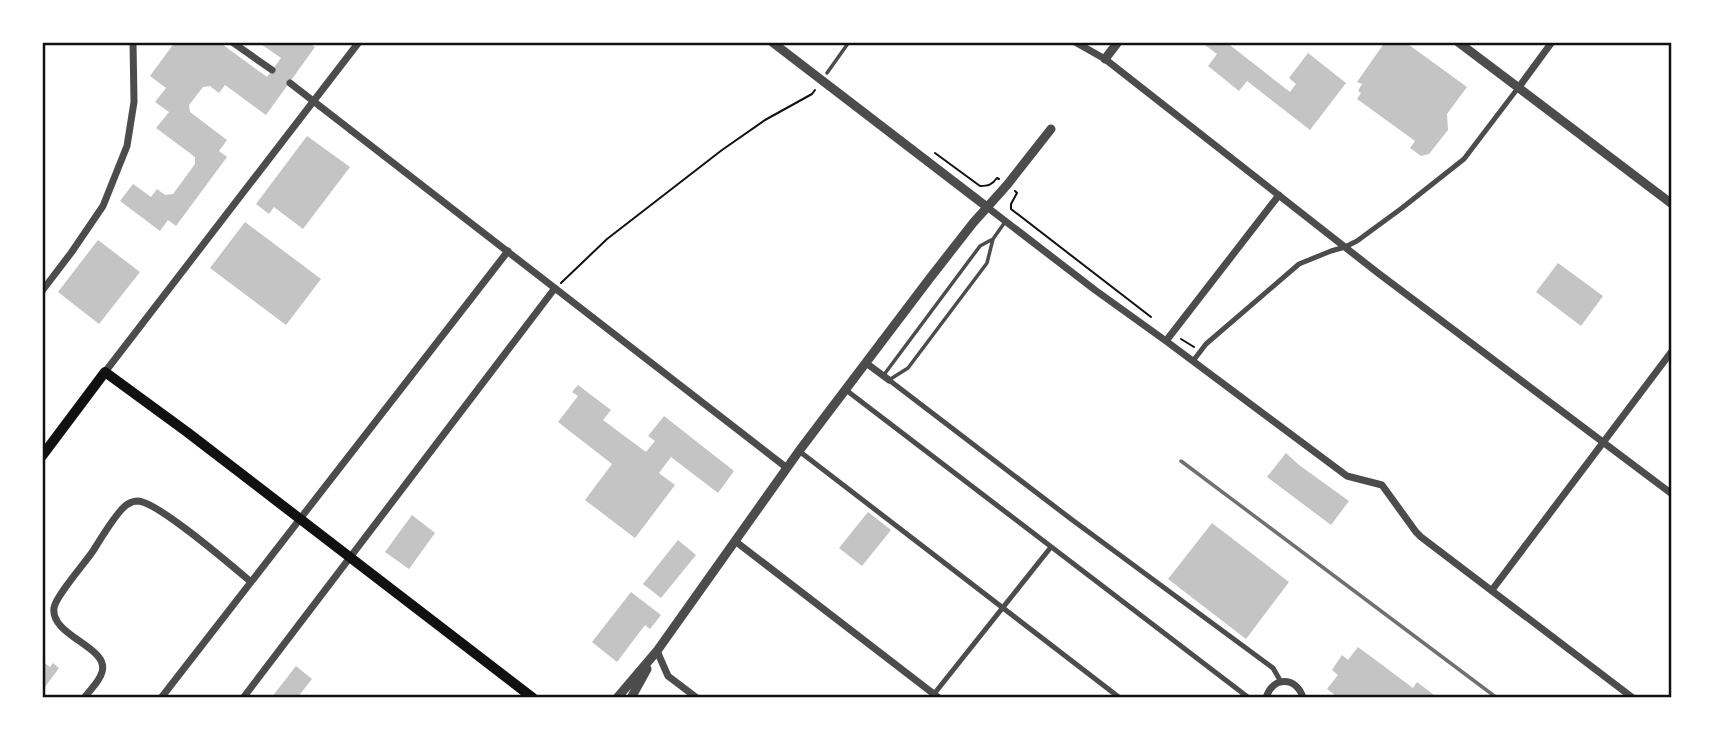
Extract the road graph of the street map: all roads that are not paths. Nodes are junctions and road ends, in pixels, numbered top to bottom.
1 (133, 42) edge
2 (232, 42) edge
3 (359, 42) edge
4 (772, 42) edge
5 (849, 42) edge
6 (1075, 42) edge
7 (1118, 42) edge
8 (1458, 42) edge
9 (1552, 42) edge
10 (1105, 59) junction
11 (272, 70) dead end
12 (822, 80) junction
13 (290, 83) dead end
14 (1519, 87) junction
15 (314, 101) junction
16 (1051, 129) dead end
17 (1279, 195) junction
18 (1672, 204) edge
19 (987, 207) junction
20 (1005, 222) junction
21 (993, 239) junction
22 (1345, 247) junction
23 (508, 251) junction
24 (555, 288) junction
25 (42, 291) edge
26 (1166, 341) junction
27 (1672, 351) edge
28 (1194, 361) junction
29 (866, 363) junction
30 (105, 372) junction
31 (886, 378) junction
32 (846, 390) junction
33 (1604, 443) junction
34 (799, 452) junction
35 (42, 456) edge
36 (787, 468) junction
37 (1672, 494) edge
38 (299, 518) junction
39 (735, 541) junction
40 (1051, 547) junction
41 (349, 558) junction
42 (251, 582) junction
43 (1492, 590) junction
44 (1004, 608) junction
45 (657, 651) junction
46 (1281, 682) junction
47 (935, 697) edge
48 (84, 698) edge
49 (161, 698) edge
50 (243, 698) edge
51 (533, 698) edge
52 (617, 698) edge
53 (631, 698) edge
54 (697, 698) edge
55 (1120, 698) edge
56 (1249, 698) edge
57 (1266, 698) edge
58 (1303, 698) edge
59 (1633, 698) edge

1 - 25 street
2 - 11 street
3 - 15 street
4 - 12 street
5 - 12 lane
6 - 10 street
7 - 10 street
8 - 14 street
9 - 14 street
10 - 17 street
12 - 19 street
13 - 15 street
14 - 18 street
14 - 22 street
15 - 23 street
15 - 30 street
16 - 19 street
17 - 22 street
17 - 26 street
19 - 20 street
19 - 29 street
20 - 21 lane
20 - 26 street
21 - 31 lane
21 - 31 lane
22 - 28 street
22 - 33 street
23 - 24 street
23 - 38 street
24 - 36 street
24 - 41 street
26 - 28 street
27 - 33 street
28 - 43 street
29 - 31 street
29 - 32 street
30 - 35 main road
30 - 38 main road
31 - 46 street
32 - 34 street
32 - 40 street
33 - 37 street
33 - 43 street
34 - 36 street
34 - 44 street
36 - 39 street
38 - 41 main road
38 - 42 street
39 - 45 street
39 - 47 street
40 - 44 street
40 - 56 street
41 - 50 street
41 - 51 main road
42 - 48 street
42 - 49 street
43 - 59 street
44 - 47 street
44 - 55 street
45 - 52 street
45 - 53 street
45 - 54 street
46 - 57 street
46 - 58 street

